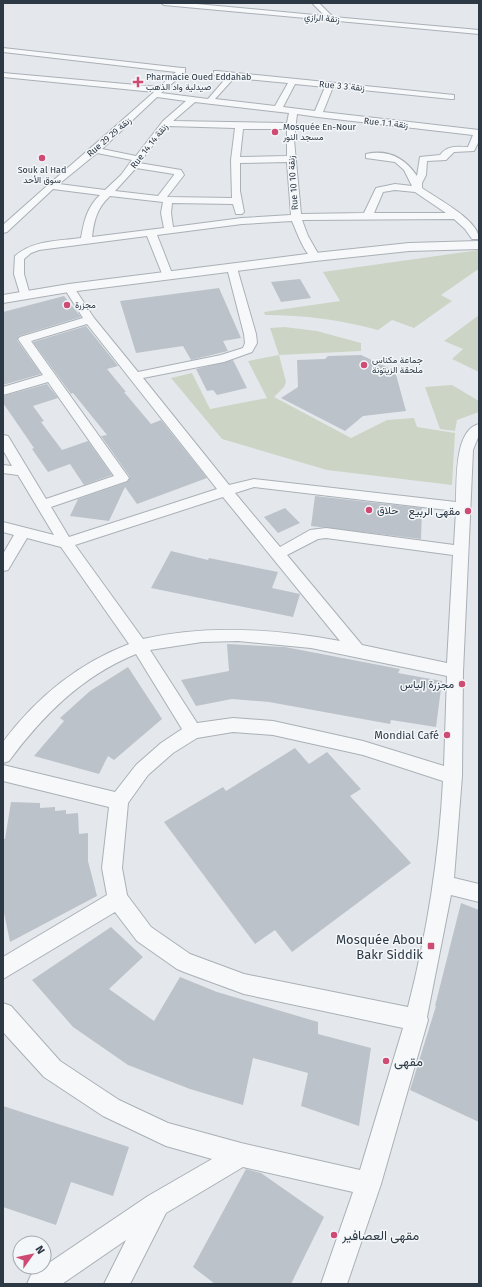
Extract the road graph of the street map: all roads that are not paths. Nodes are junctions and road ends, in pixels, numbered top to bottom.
1 (164, 3) edge
2 (314, 3) edge
3 (332, 19) junction
4 (479, 32) edge
5 (3, 50) edge
6 (42, 54) junction
7 (217, 73) dead end
8 (3, 75) edge
9 (232, 75) junction
10 (19, 77) junction
11 (292, 82) junction
12 (330, 85) junction
13 (159, 93) junction
14 (451, 97) dead end
15 (192, 100) junction
16 (209, 102) junction
17 (286, 110) junction
18 (318, 115) junction
19 (166, 123) junction
20 (239, 126) junction
21 (291, 126) junction
22 (478, 133) edge
23 (95, 150) junction
24 (370, 156) dead end
25 (235, 160) junction
26 (292, 160) junction
27 (136, 162) junction
28 (51, 186) junction
29 (417, 186) junction
30 (107, 192) junction
31 (164, 199) junction
32 (237, 201) junction
33 (457, 216) junction
34 (296, 217) junction
35 (367, 217) junction
36 (242, 221) junction
37 (3, 230) edge
38 (169, 230) junction
39 (150, 233) junction
40 (478, 240) edge
41 (86, 241) junction
42 (315, 257) junction
43 (232, 268) junction
44 (168, 276) junction
45 (69, 288) junction
46 (25, 295) junction
47 (3, 299) edge
48 (90, 320) junction
49 (136, 376) junction
50 (50, 377) junction
51 (3, 390) edge
52 (479, 428) edge
53 (3, 439) edge
54 (3, 469) edge
55 (22, 471) junction
56 (226, 491) junction
57 (43, 505) junction
58 (463, 507) junction
59 (3, 527) edge
60 (24, 532) junction
61 (66, 543) junction
62 (461, 552) junction
63 (278, 554) junction
64 (3, 566) edge
65 (140, 646) junction
66 (358, 651) junction
67 (455, 671) junction
68 (193, 731) junction
69 (3, 756) edge
70 (3, 773) edge
71 (453, 776) junction
72 (120, 801) junction
73 (443, 884) junction
74 (479, 893) edge
75 (118, 898) junction
76 (3, 969) edge
77 (3, 1014) edge
78 (417, 1020) junction
79 (241, 1155) junction
80 (369, 1184) junction
81 (157, 1205) junction
82 (40, 1284) edge
83 (117, 1284) edge
84 (334, 1284) edge

1 - 3 street, زنقة الرازي
2 - 3 street
3 - 4 street, زنقة الرازي
5 - 6 street
6 - 10 street
6 - 13 street, Rue 29 زنقة 29
7 - 9 street, Rue 3 زنقة 3
8 - 10 street, Rue 1 زنقة 1
9 - 11 street, Rue 3 زنقة 3
9 - 16 street
10 - 13 street, Rue 1 زنقة 1
11 - 12 street, Rue 3 زنقة 3
11 - 17 street, Rue 10 زنقة 10
12 - 14 street, Rue 3 زنقة 3
12 - 18 street
13 - 15 street, Rue 1 زنقة 1
13 - 23 street, Rue 29 زنقة 29
15 - 16 street, Rue 1 زنقة 1
15 - 19 street, Rue 14 زنقة 14
16 - 17 street, Rue 1 زنقة 1
17 - 18 street, Rue 1 زنقة 1
17 - 21 street, Rue 10 زنقة 10
18 - 22 street, Rue 1 زنقة 1
19 - 20 street
19 - 27 street, Rue 14 زنقة 14
20 - 21 street
20 - 25 street
21 - 26 street, Rue 10 زنقة 10
22 - 29 street
23 - 27 street
23 - 28 street, Rue 29 زنقة 29
24 - 29 street
25 - 26 street
25 - 32 street
26 - 34 street, Rue 10 زنقة 10
27 - 30 street, Rue 14 زنقة 14
27 - 31 street
28 - 30 street
28 - 37 street, Rue 29 زنقة 29
29 - 33 street
29 - 35 street
30 - 31 street
30 - 41 street, Rue 14 زنقة 14
31 - 32 street
31 - 38 street
32 - 36 street
33 - 35 street
33 - 40 street
34 - 35 street
34 - 36 street
34 - 42 street, Rue 10 زنقة 10
36 - 38 street
38 - 39 street
39 - 41 street
39 - 44 street
40 - 42 street
41 - 46 street
42 - 43 street
43 - 44 street
43 - 49 street
44 - 45 street
45 - 46 street
45 - 48 street
46 - 47 street
48 - 49 street
48 - 50 street
49 - 56 street
50 - 51 street
50 - 57 street
52 - 58 street
53 - 55 street
54 - 55 street
55 - 57 street
56 - 58 street
56 - 61 street
56 - 63 street
57 - 61 street
58 - 62 street
59 - 60 street
60 - 61 street
60 - 64 street
61 - 65 street
62 - 63 street
62 - 67 street
63 - 66 street
65 - 66 street
65 - 68 street
65 - 69 street
66 - 67 street
67 - 71 street
68 - 71 street
68 - 72 street
70 - 72 street
71 - 73 street
72 - 75 street
73 - 74 street
73 - 78 street
75 - 76 street
75 - 78 street
77 - 79 street
78 - 80 street
79 - 80 street
79 - 81 street
80 - 84 street
81 - 82 street
81 - 83 street

